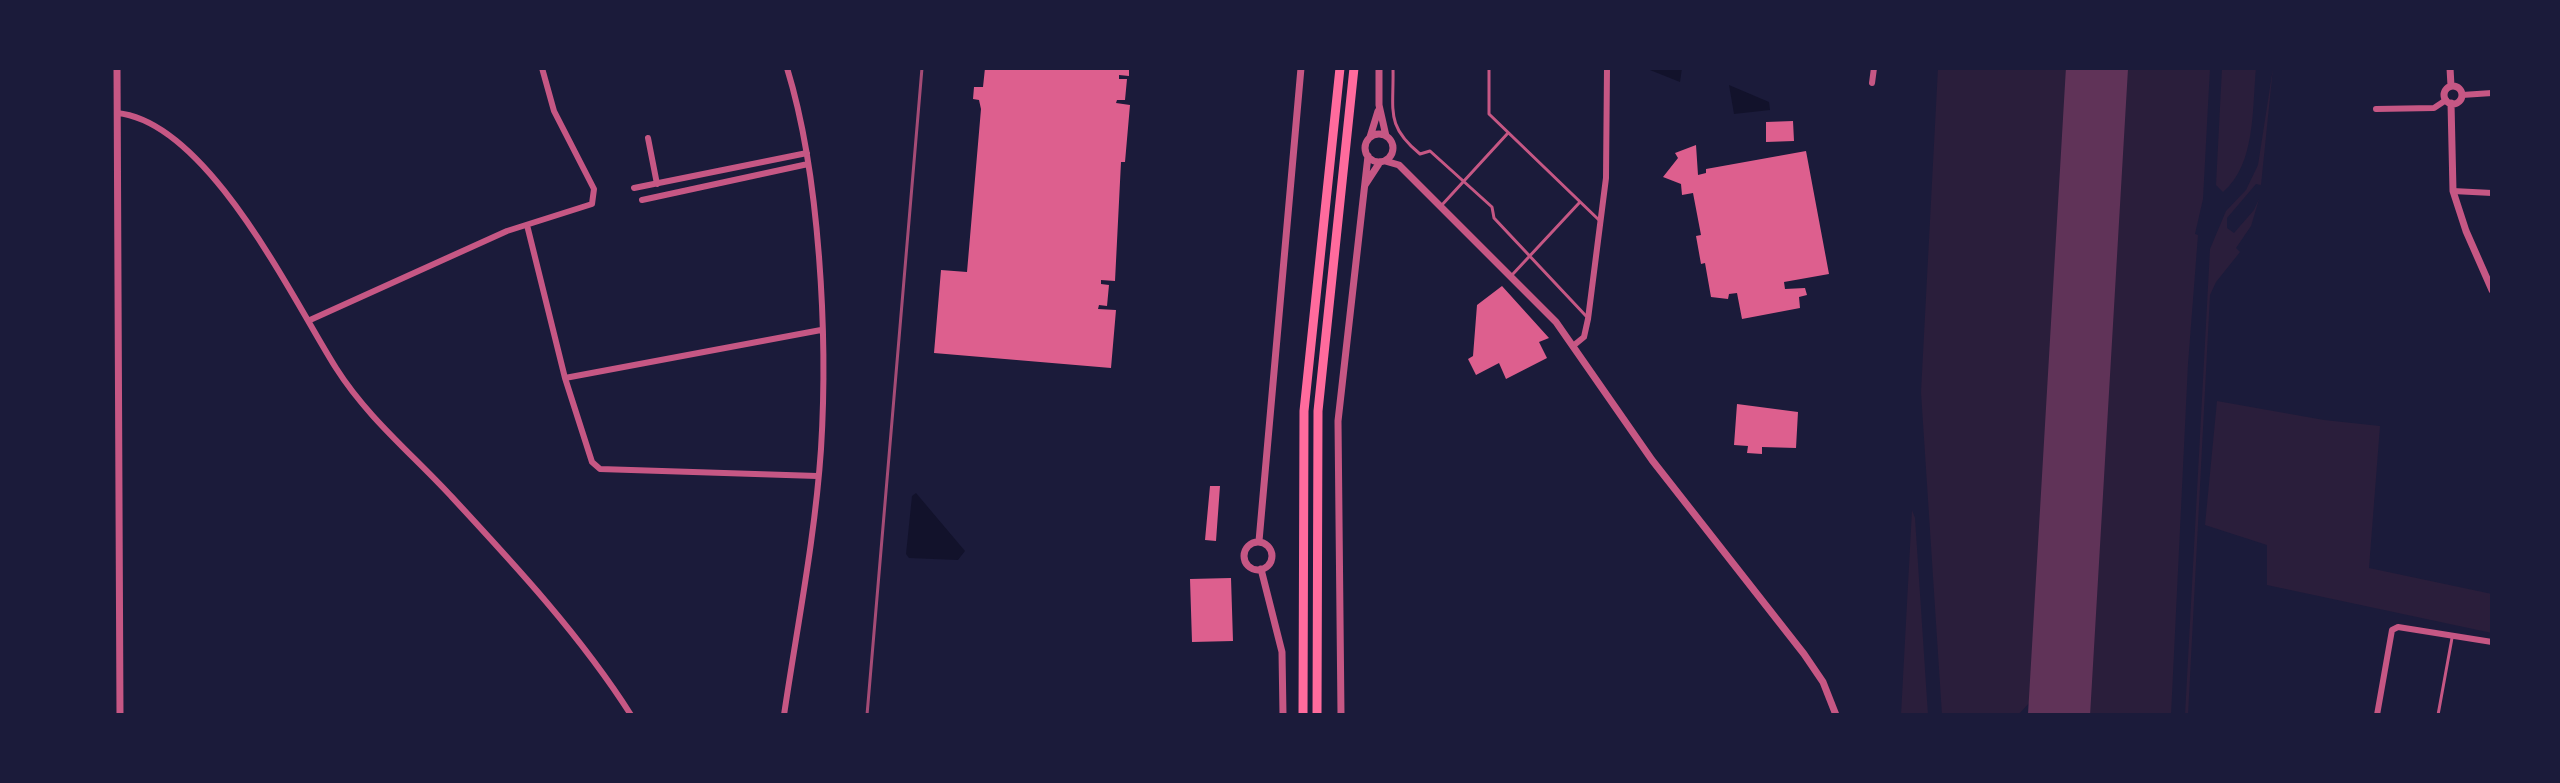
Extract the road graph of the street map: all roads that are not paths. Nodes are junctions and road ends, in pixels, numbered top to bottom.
1 (117, 68) edge
2 (542, 68) edge
3 (787, 68) edge
4 (1301, 68) edge
5 (1340, 68) edge
6 (1354, 68) edge
7 (1379, 68) edge
8 (1393, 68) edge
9 (1489, 68) edge
10 (1607, 68) edge
11 (1874, 68) edge
12 (2450, 68) edge
13 (1872, 83) dead end
14 (2451, 86) junction
15 (2492, 93) edge
16 (2462, 95) junction
17 (2449, 102) junction
18 (1379, 105) junction
19 (2376, 109) dead end
20 (117, 113) junction
21 (1508, 133) junction
22 (1386, 136) junction
23 (648, 138) dead end
24 (1369, 139) junction
25 (1393, 151) junction
26 (807, 153) junction
27 (1368, 156) junction
28 (1382, 161) junction
29 (808, 164) junction
30 (1399, 165) junction
31 (1464, 181) junction
32 (657, 184) junction
33 (1364, 187) junction
34 (634, 188) dead end
35 (2453, 191) junction
36 (2492, 193) edge
37 (642, 200) dead end
38 (1580, 202) junction
39 (1441, 206) junction
40 (1600, 221) junction
41 (527, 225) junction
42 (1532, 256) junction
43 (1512, 275) junction
44 (2492, 290) edge
45 (1588, 319) junction
46 (310, 320) junction
47 (821, 330) junction
48 (1573, 346) junction
49 (565, 378) junction
50 (817, 476) junction
51 (1259, 541) junction
52 (1261, 569) junction
53 (2452, 638) junction
54 (2492, 642) edge
55 (120, 715) edge
56 (631, 715) edge
57 (784, 715) edge
58 (1283, 715) edge
59 (1303, 715) edge
60 (1317, 715) edge
61 (1341, 715) edge
62 (1836, 715) edge
63 (2377, 715) edge
64 (2438, 715) edge

1 - 20 street
2 - 41 street
3 - 26 street
4 - 51 street
5 - 59 highway
6 - 60 highway
7 - 18 street
8 - 31 lane
9 - 21 lane
10 - 40 street
11 - 13 street
12 - 14 street
14 - 16 street
14 - 17 street
15 - 16 street
16 - 17 street
17 - 19 street
17 - 35 street
18 - 22 street
18 - 24 street
20 - 46 street
20 - 55 street
21 - 31 lane
21 - 38 lane
22 - 24 street
22 - 25 street
23 - 32 street
24 - 27 street
25 - 28 street
25 - 30 street
26 - 29 street
26 - 32 street
27 - 28 street
27 - 33 street
28 - 30 street
28 - 33 street
29 - 37 street
29 - 47 street
30 - 39 street
31 - 39 lane
31 - 42 lane
32 - 34 street
33 - 61 street
35 - 36 street
35 - 44 street
38 - 40 lane
38 - 42 lane
39 - 43 street
40 - 45 street
41 - 46 street
41 - 49 street
42 - 43 lane
42 - 45 lane
43 - 48 street
45 - 48 street
46 - 56 street
47 - 49 street
47 - 50 street
48 - 62 street
49 - 50 street
50 - 57 street
51 - 52 street
51 - 52 street
52 - 58 street
53 - 54 street
53 - 63 street
53 - 64 lane

